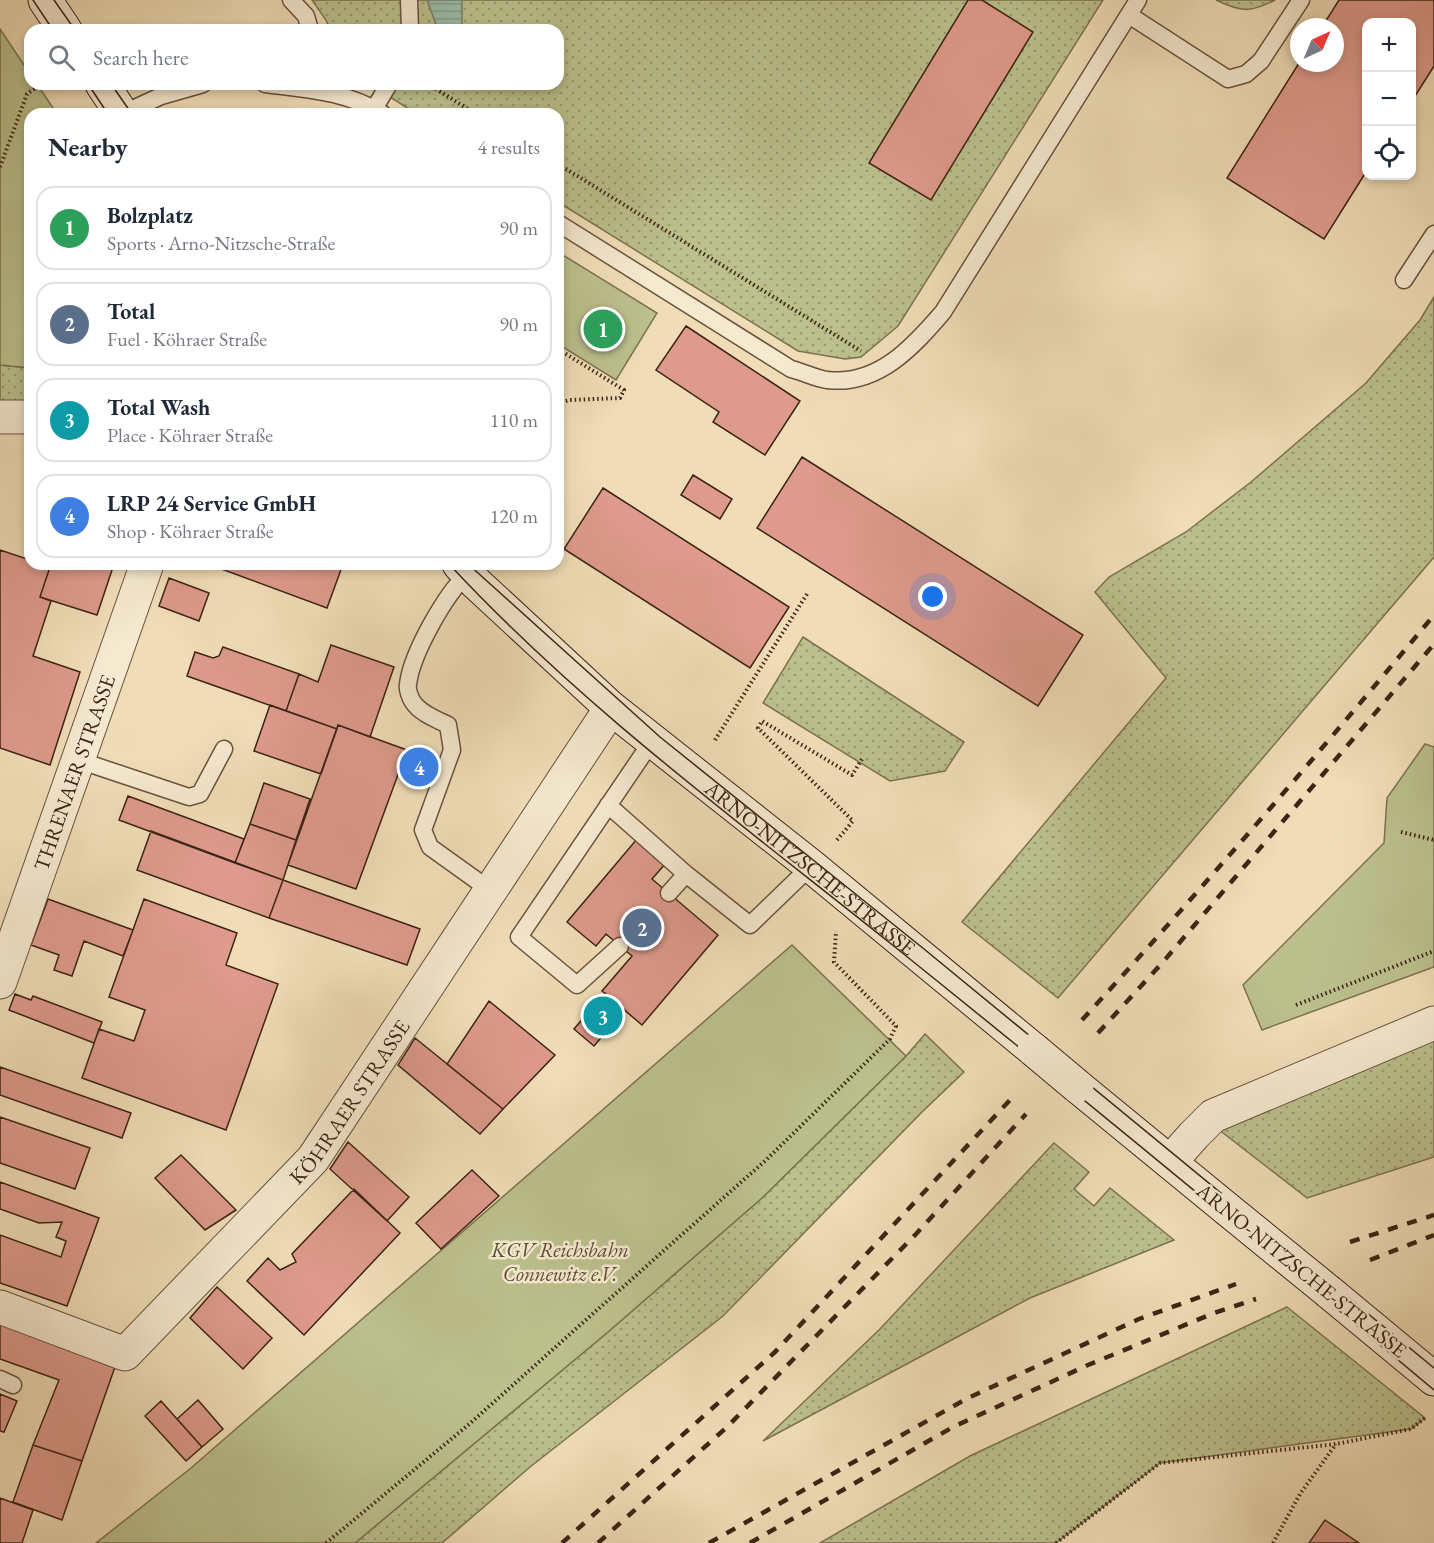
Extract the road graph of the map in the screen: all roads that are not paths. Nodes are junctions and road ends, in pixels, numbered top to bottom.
1 (45, 0) edge
2 (291, 0) edge
3 (409, 0) edge
4 (1138, 0) edge
5 (1301, 0) edge
6 (1129, 15) junction
7 (61, 24) edge
8 (308, 24) edge
9 (410, 24) edge
10 (106, 90) edge
11 (182, 90) edge
12 (332, 90) edge
13 (387, 90) edge
14 (118, 108) edge
15 (135, 108) edge
16 (372, 108) edge
17 (380, 108) edge
18 (564, 227) edge
19 (1434, 234) edge
20 (1404, 280) dead end
21 (0, 417) edge
22 (24, 417) edge
23 (145, 570) edge
24 (469, 571) edge
25 (611, 708) junction
26 (652, 741) junction
27 (224, 749) dead end
28 (78, 760) junction
29 (608, 805) junction
30 (811, 866) junction
31 (686, 874) junction
32 (490, 891) junction
33 (669, 893) dead end
34 (620, 946) dead end
35 (0, 982) edge
36 (1434, 1023) edge
37 (1170, 1162) junction
38 (0, 1307) edge
39 (1434, 1379) edge

1 - 7 street
2 - 8 lane
3 - 9 lane
4 - 6 lane
5 - 6 lane
6 - 18 lane
10 - 14 street
11 - 15 lane
12 - 16 lane
13 - 17 lane
19 - 20 lane
21 - 22 street
23 - 28 street, THRENAER STRASSE
24 - 25 street, ARNO-NITZSCHE-STRASSE
24 - 32 lane
25 - 26 street, ARNO-NITZSCHE-STRASSE
25 - 32 street, KÖHRAER STRASSE
26 - 29 lane
26 - 30 street, ARNO-NITZSCHE-STRASSE
27 - 28 lane
28 - 35 street, THRENAER STRASSE
29 - 31 lane
29 - 34 lane
30 - 31 lane
30 - 37 street, ARNO-NITZSCHE-STRASSE, bridge
31 - 33 lane
32 - 38 street, KÖHRAER STRASSE
36 - 37 street
37 - 39 street, ARNO-NITZSCHE-STRASSE, bridge

